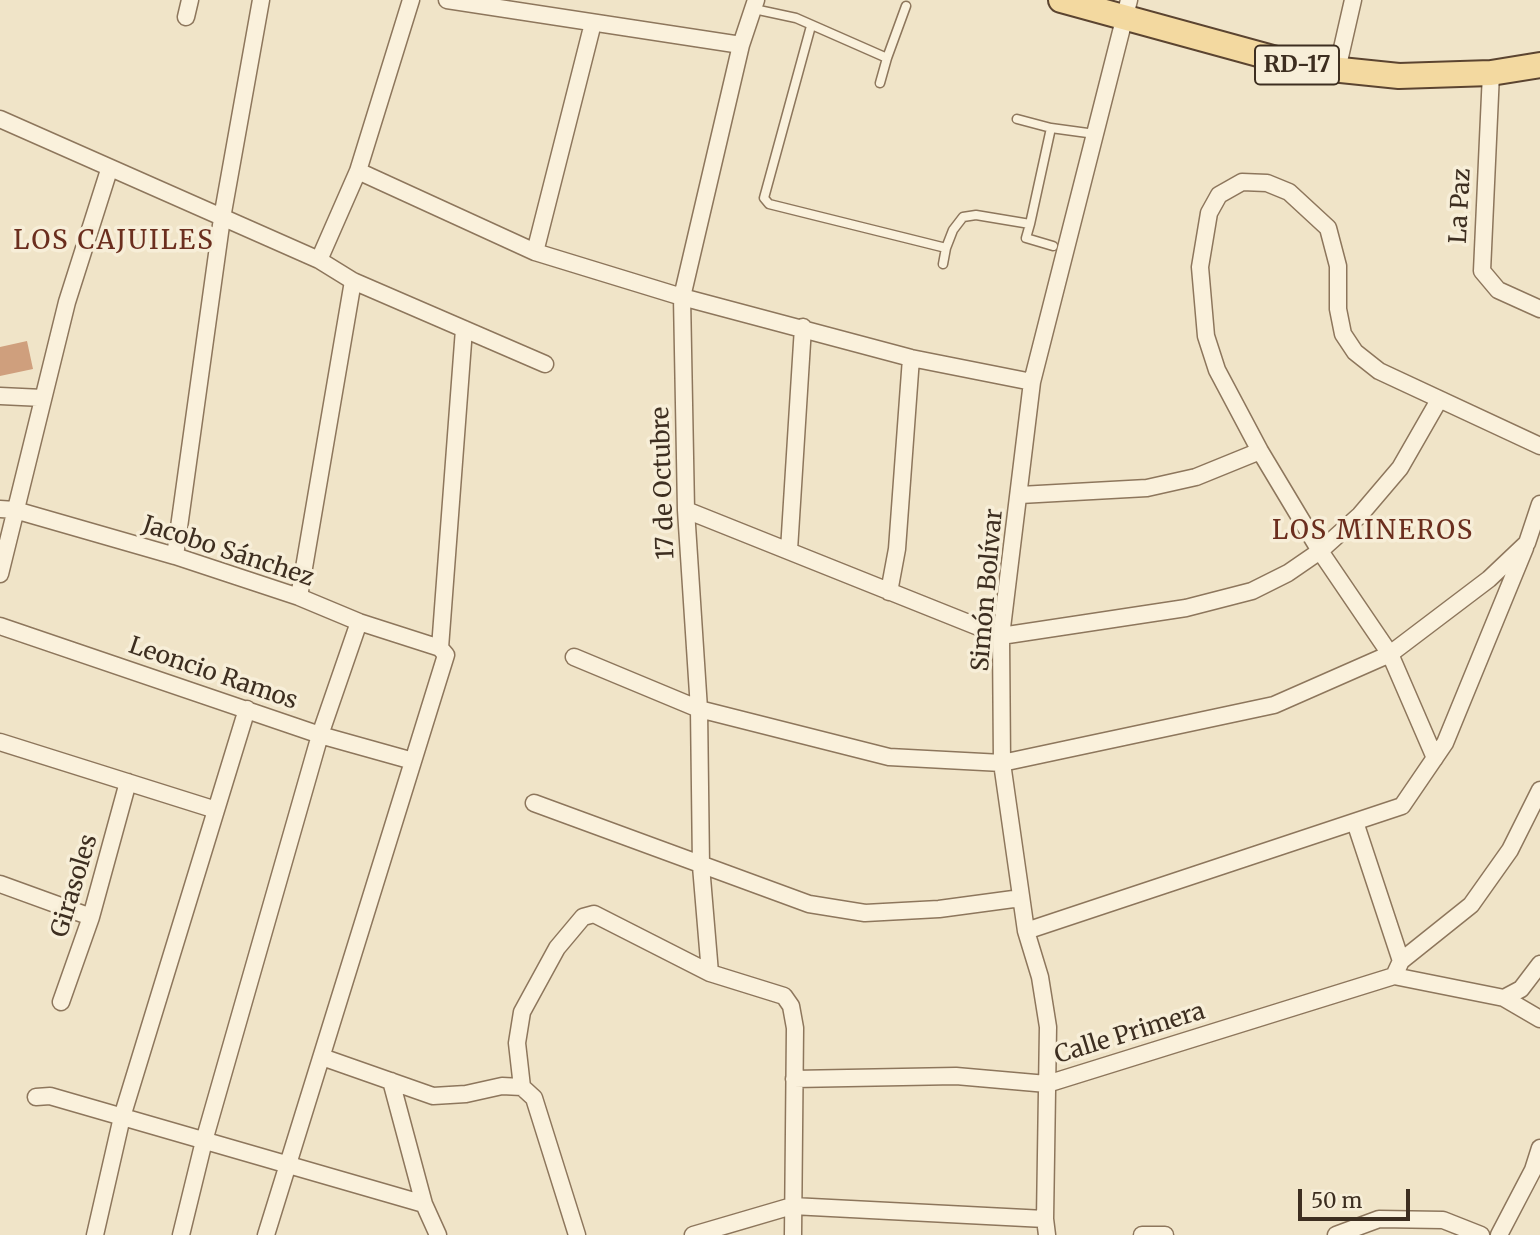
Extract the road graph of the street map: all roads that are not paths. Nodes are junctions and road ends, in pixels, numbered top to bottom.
1 (190, 0) edge
2 (261, 0) edge
3 (411, 0) edge
4 (447, 0) edge
5 (1061, 0) edge
6 (1353, 0) edge
7 (755, 4) edge
8 (906, 6) dead end
9 (1127, 9) edge
10 (186, 16) dead end
11 (593, 23) junction
12 (811, 26) junction
13 (741, 45) junction
14 (887, 58) junction
15 (1540, 65) edge
16 (1337, 70) junction
17 (1491, 73) junction
18 (880, 83) dead end
19 (0, 119) edge
20 (1017, 119) dead end
21 (1051, 128) junction
22 (1095, 134) junction
23 (109, 170) junction
24 (358, 172) junction
25 (222, 218) junction
26 (1030, 223) junction
27 (1053, 246) dead end
28 (946, 248) junction
29 (535, 252) junction
30 (319, 260) junction
31 (943, 264) dead end
32 (354, 281) junction
33 (681, 297) junction
34 (1540, 309) edge
35 (803, 327) junction
36 (464, 329) junction
37 (911, 358) junction
38 (545, 364) dead end
39 (1032, 382) junction
40 (0, 397) edge
41 (43, 398) junction
42 (1439, 400) junction
43 (1540, 446) edge
44 (1260, 451) junction
45 (1020, 495) junction
46 (1540, 504) edge
47 (7, 510) edge
48 (687, 510) junction
49 (1527, 542) junction
50 (789, 551) junction
51 (1321, 551) junction
52 (175, 556) junction
53 (0, 574) edge
54 (889, 592) junction
55 (299, 597) junction
56 (359, 622) junction
57 (0, 626) edge
58 (1001, 636) junction
59 (440, 648) junction
60 (1390, 654) junction
61 (574, 657) dead end
62 (247, 709) junction
63 (699, 709) junction
64 (320, 735) junction
65 (0, 742) edge
66 (1435, 758) junction
67 (413, 761) junction
68 (1002, 763) junction
69 (128, 782) junction
70 (1540, 790) edge
71 (534, 803) dead end
72 (216, 810) junction
73 (1355, 822) junction
74 (701, 866) junction
75 (0, 884) edge
76 (1021, 898) junction
77 (91, 916) junction
78 (1026, 931) junction
79 (1401, 961) junction
80 (1540, 964) edge
81 (710, 973) junction
82 (1394, 976) junction
83 (1504, 998) junction
84 (61, 1002) dead end
85 (1540, 1019) edge
86 (321, 1057) junction
87 (794, 1079) junction
88 (391, 1082) junction
89 (1047, 1084) junction
90 (522, 1087) junction
91 (36, 1097) dead end
92 (122, 1117) junction
93 (204, 1141) junction
94 (1540, 1148) edge
95 (286, 1164) junction
96 (424, 1204) junction
97 (792, 1206) junction
98 (1046, 1227) edge
99 (95, 1235) edge
100 (181, 1235) edge
101 (266, 1235) edge
102 (438, 1235) edge
103 (577, 1235) edge
104 (693, 1235) edge
105 (793, 1235) edge
106 (1142, 1235) edge
107 (1165, 1235) edge
108 (1336, 1235) edge
109 (1481, 1235) edge
110 (1499, 1235) edge

1 - 10 street
2 - 25 street
3 - 24 street
4 - 11 street
5 - 9 main road, RD-17
6 - 16 street
7 - 12 lane
7 - 13 street, 17 de Octubre
8 - 14 lane
9 - 16 main road, RD-17
9 - 22 street, Simón Bolívar
11 - 13 street
11 - 29 street
12 - 14 lane
12 - 28 lane
13 - 33 street, 17 de Octubre
14 - 18 lane
15 - 17 main road, RD-17
16 - 17 main road, RD-17
17 - 34 street, La Paz
19 - 23 street
20 - 21 lane
21 - 22 lane
21 - 26 lane
22 - 39 street, Simón Bolívar
23 - 25 street
23 - 41 street
24 - 29 street
24 - 30 street
25 - 30 street
25 - 52 street
26 - 27 lane
26 - 28 lane
28 - 31 lane
29 - 33 street
30 - 32 street
32 - 36 street
32 - 55 street
33 - 35 street
33 - 48 street, 17 de Octubre
35 - 37 street
35 - 50 street
36 - 38 street
36 - 59 street
37 - 39 street
37 - 54 street
39 - 45 street, Simón Bolívar
40 - 41 street
41 - 47 street
42 - 43 street
42 - 44 street
42 - 51 street
44 - 45 street
44 - 51 street
45 - 58 street, Simón Bolívar
46 - 49 street
47 - 52 street, Jacobo Sánchez
47 - 53 street
48 - 50 street
48 - 63 street, 17 de Octubre
49 - 60 street
49 - 66 street
50 - 54 street
51 - 58 street
51 - 60 street
52 - 55 street, Jacobo Sánchez
54 - 58 street
55 - 56 street, Jacobo Sánchez
56 - 59 street, Jacobo Sánchez
56 - 64 street
57 - 62 street, Leoncio Ramos
58 - 68 street, Simón Bolívar
59 - 67 street
60 - 66 street
60 - 68 street
61 - 63 street
62 - 64 street, Leoncio Ramos
62 - 72 street
63 - 68 street
63 - 74 street, 17 de Octubre
64 - 67 street, Leoncio Ramos
64 - 93 street
65 - 69 street
66 - 73 street
67 - 86 street
68 - 76 street, Simón Bolívar
69 - 72 street
69 - 77 street, Girasoles
70 - 79 street
71 - 74 street
72 - 92 street
73 - 78 street
73 - 79 street
74 - 76 street
74 - 81 street, 17 de Octubre
75 - 77 street
76 - 78 street, Simón Bolívar
77 - 84 street, Girasoles
78 - 89 street, Simón Bolívar
79 - 82 street
80 - 83 street
81 - 87 street
81 - 90 street
82 - 83 street
82 - 89 street, Calle Primera
83 - 85 street
86 - 88 street
86 - 95 street
87 - 89 street, Calle Primera
87 - 97 street
88 - 90 street
88 - 96 street
89 - 98 street, Simón Bolívar
90 - 103 street
91 - 92 street
92 - 93 street
92 - 99 street
93 - 95 street
93 - 100 street
94 - 110 street
95 - 96 street
95 - 101 street
96 - 102 street
97 - 98 street
97 - 104 street
97 - 105 street
106 - 107 street
108 - 109 street

